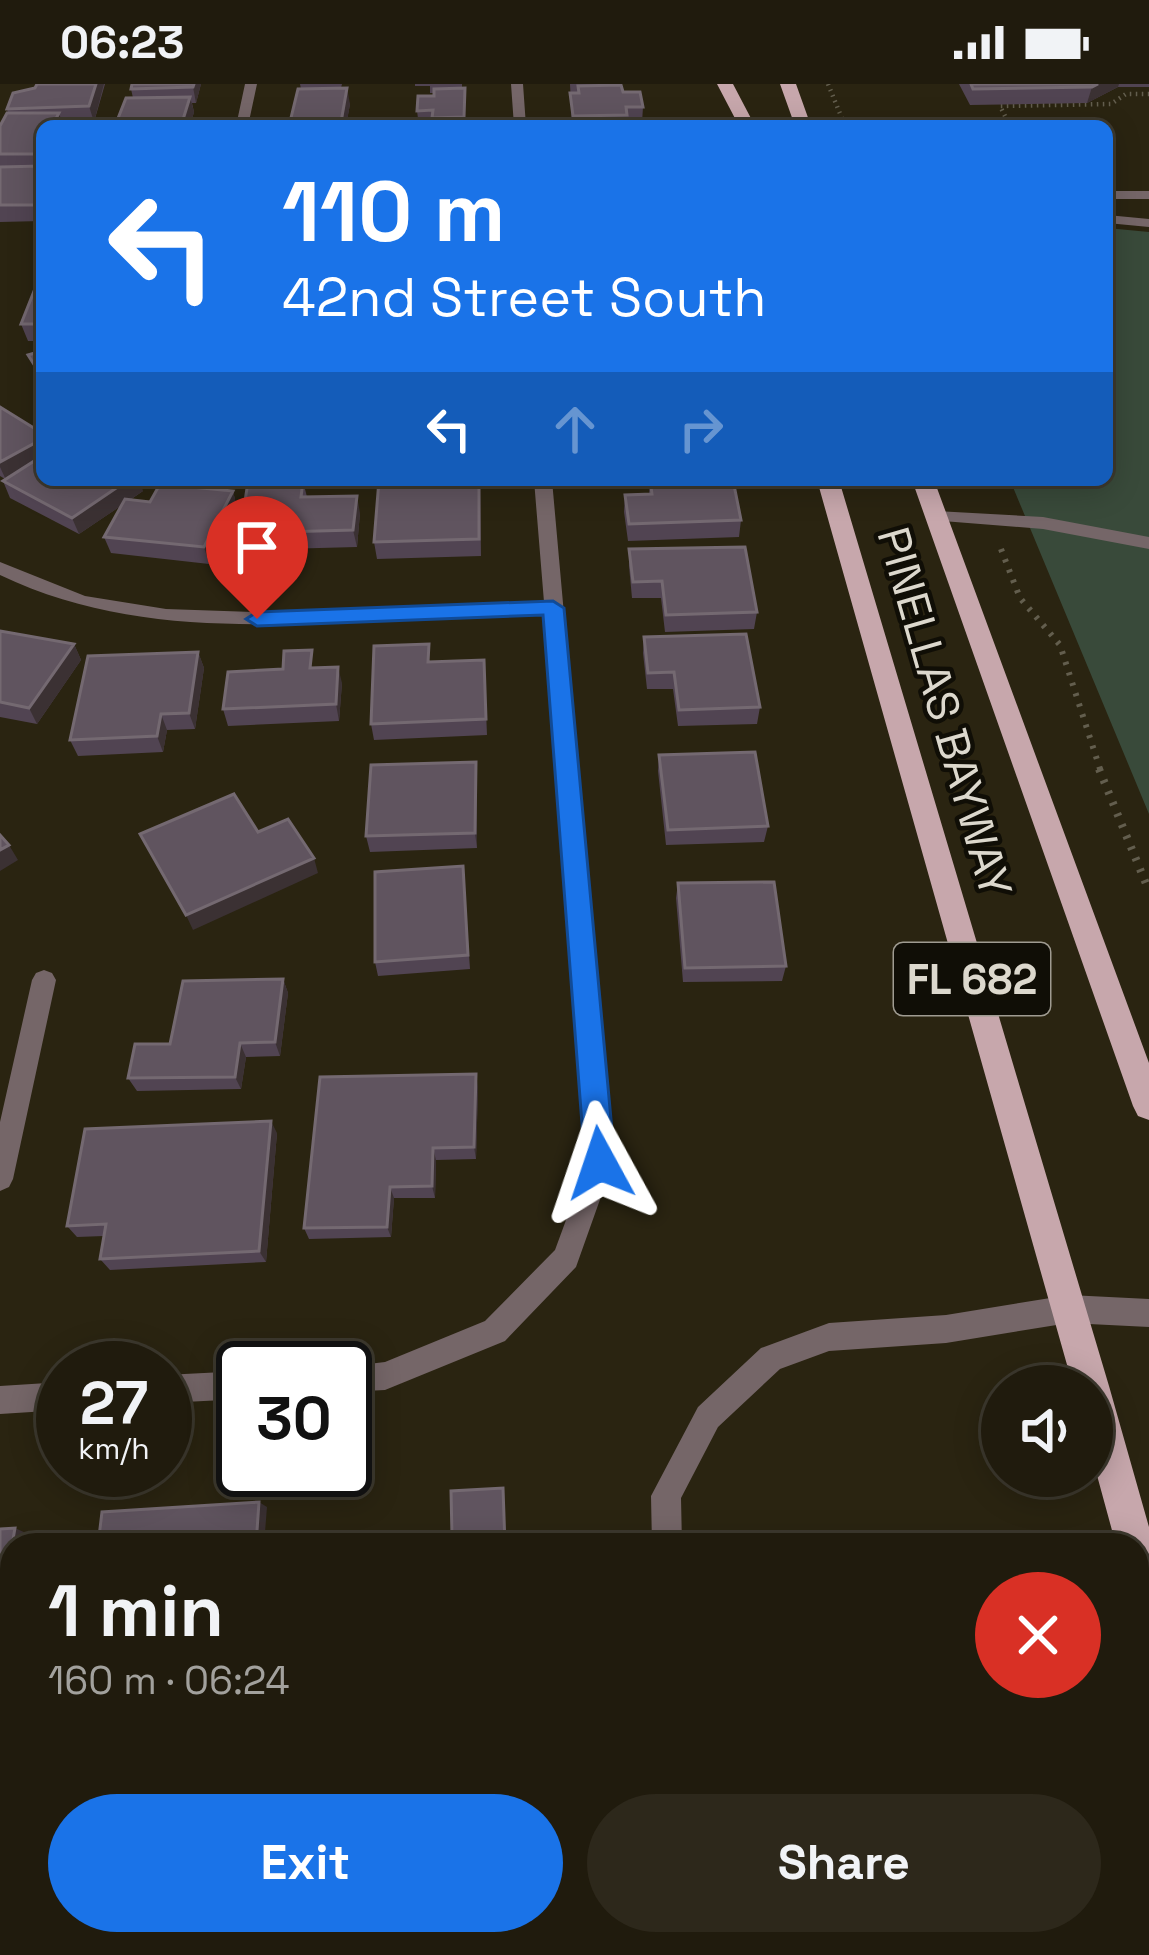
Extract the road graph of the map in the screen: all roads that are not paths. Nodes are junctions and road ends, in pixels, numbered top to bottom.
1 (251, 84) edge
2 (517, 84) edge
3 (715, 84) edge
4 (724, 84) edge
5 (788, 84) edge
6 (243, 120) edge
7 (520, 120) edge
8 (726, 120) edge
9 (744, 120) edge
10 (801, 120) edge
11 (1113, 195) edge
12 (1149, 196) edge
13 (1113, 220) edge
14 (1149, 223) edge
15 (543, 486) edge
16 (830, 486) edge
17 (925, 486) edge
18 (936, 516) junction
19 (1149, 543) edge
20 (0, 568) edge
21 (553, 608) junction
22 (44, 980) dead end
23 (1149, 1106) edge
24 (0, 1179) edge
25 (1069, 1309) junction
26 (1149, 1313) edge
27 (1084, 1365) edge
28 (372, 1377) edge
29 (36, 1398) edge
30 (0, 1400) edge
31 (1113, 1467) edge
32 (667, 1533) edge
33 (1132, 1533) edge

1 - 6 street
2 - 7 street
3 - 8 main road
4 - 9 main road
5 - 10 main road
11 - 12 street
13 - 14 street
15 - 21 street
16 - 25 main road, PINELLAS BAYWAY / FL 682
17 - 18 main road, PINELLAS BAYWAY / FL 682
18 - 19 street
18 - 23 main road, PINELLAS BAYWAY / FL 682
20 - 21 street
21 - 28 street
22 - 24 street
25 - 26 street
25 - 27 main road, PINELLAS BAYWAY / FL 682
25 - 32 street
29 - 30 street
31 - 33 main road, PINELLAS BAYWAY / FL 682

